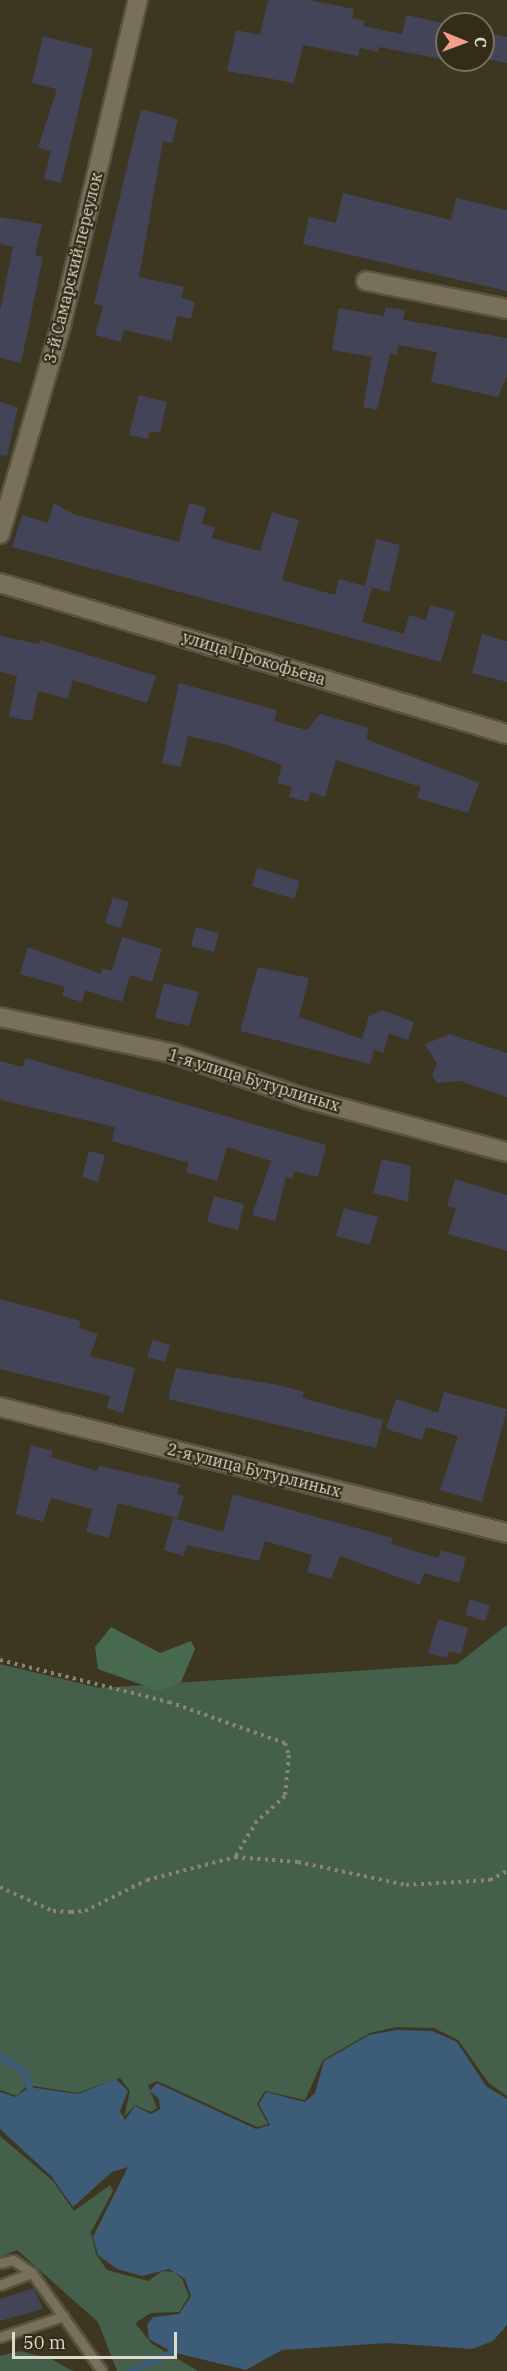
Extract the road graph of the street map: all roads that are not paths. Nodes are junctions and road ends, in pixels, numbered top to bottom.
1 (138, 0) edge
2 (366, 281) dead end
3 (507, 309) edge
4 (0, 534) edge
5 (0, 583) edge
6 (507, 734) edge
7 (0, 1017) edge
8 (507, 1152) edge
9 (0, 1407) edge
10 (507, 1533) edge
11 (0, 2263) edge
12 (32, 2273) junction
13 (0, 2286) edge
14 (64, 2316) junction
15 (0, 2337) edge
16 (102, 2371) edge

1 - 4 street, 3-й Самарский переулок
2 - 3 street
5 - 6 street, улица Прокофьева
7 - 8 street, 1-я улица Бутурлиных
9 - 10 street, 2-я улица Бутурлиных
11 - 12 lane
12 - 13 lane
12 - 14 lane
14 - 15 lane
14 - 16 lane

